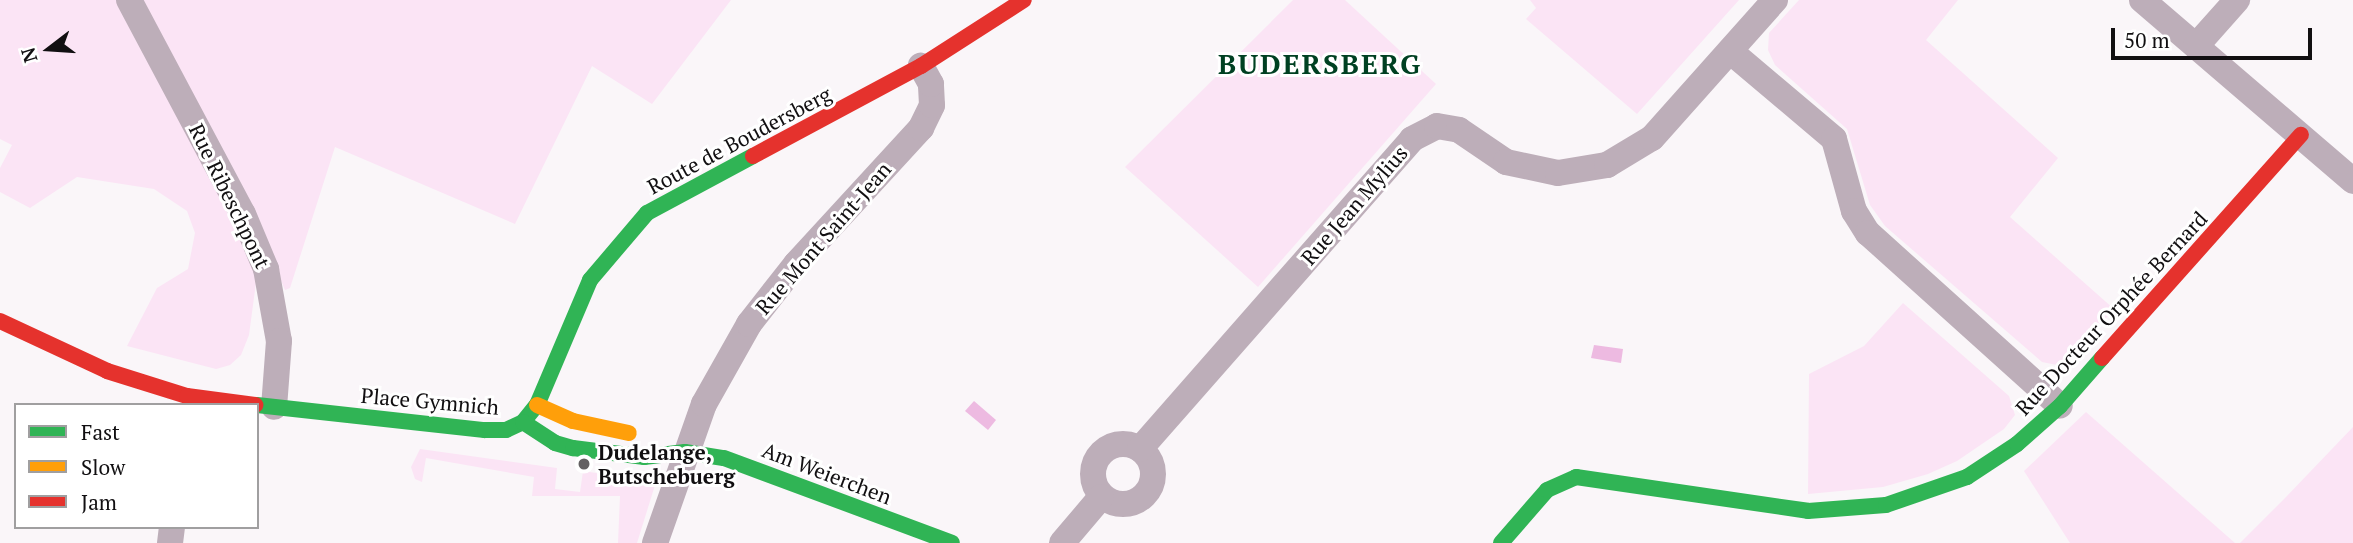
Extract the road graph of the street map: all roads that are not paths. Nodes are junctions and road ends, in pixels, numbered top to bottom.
1 (129, 0) edge
2 (1024, 0) edge
3 (1775, 0) edge
4 (2142, 0) edge
5 (2237, 0) edge
6 (2196, 46) junction
7 (1730, 51) junction
8 (921, 66) junction
9 (2301, 135) junction
10 (2353, 181) edge
11 (0, 321) edge
12 (187, 400) edge
13 (224, 403) edge
14 (537, 405) junction
15 (262, 406) edge
16 (2060, 406) junction
17 (523, 422) junction
18 (1140, 449) junction
19 (685, 452) junction
20 (1101, 497) junction
21 (655, 543) edge
22 (952, 543) edge
23 (1062, 543) edge
24 (1501, 543) edge

1 - 15 street, Rue Ribeschpont
2 - 8 main road, Route de Boudersberg
3 - 7 street, Rue Jean Mylius
4 - 6 street
5 - 6 street
6 - 9 street
7 - 16 street
7 - 18 street, Rue Jean Mylius
8 - 14 main road, Route de Boudersberg
8 - 19 street, Rue Mont Saint-Jean
9 - 10 street
9 - 16 main road, Rue Docteur Orphée Bernard
11 - 12 main road, Place Gymnich
12 - 13 main road, Place Gymnich
14 - 17 main road, Route de Boudersberg
14 - 19 main road
15 - 17 main road, Place Gymnich
16 - 24 main road, Rue Docteur Orphée Bernard
17 - 19 main road, Place Gymnich
18 - 20 street
18 - 20 street
19 - 21 street, Rue Mont Saint-Jean
19 - 22 main road, Am Weierchen
20 - 23 street

